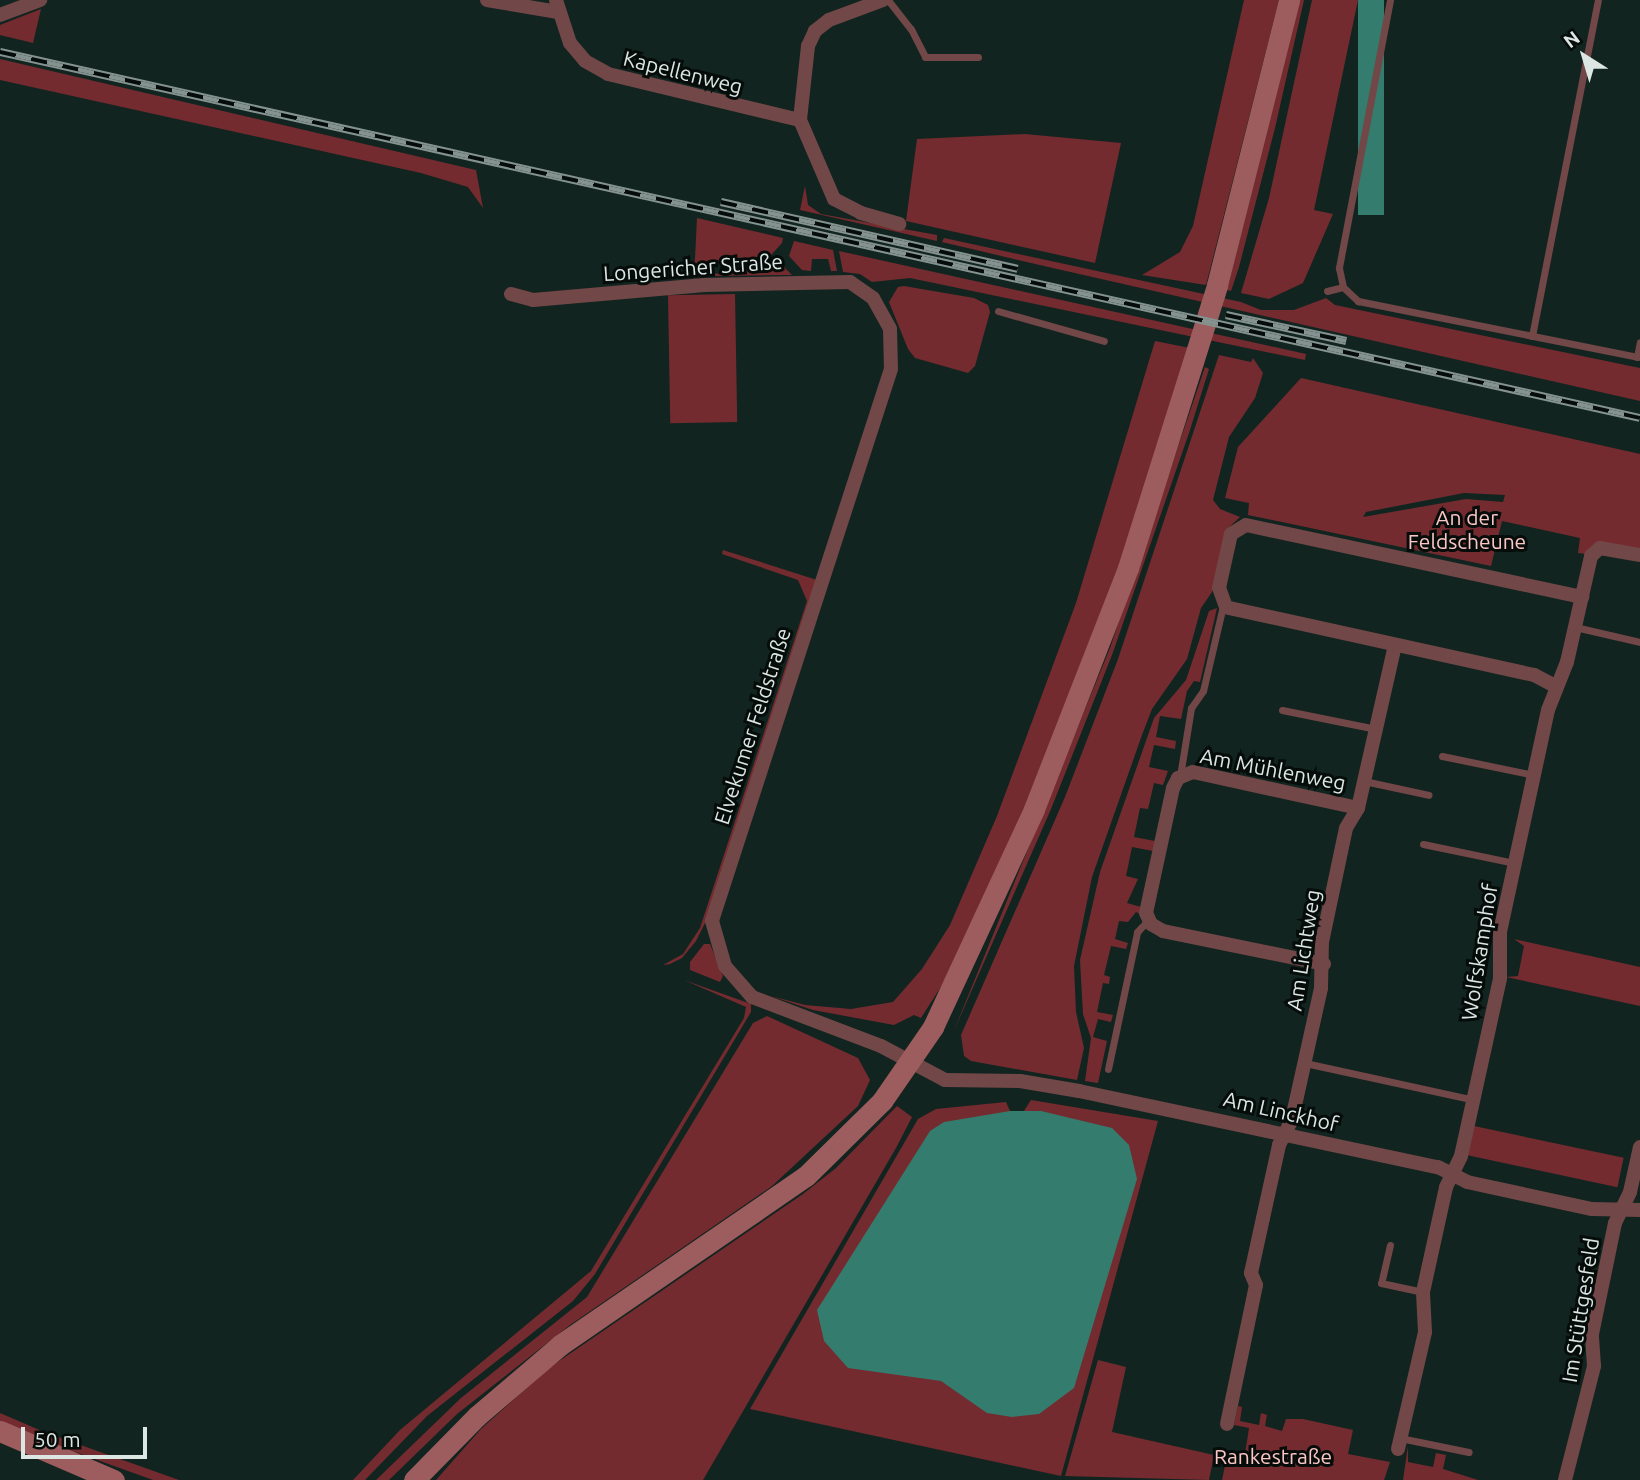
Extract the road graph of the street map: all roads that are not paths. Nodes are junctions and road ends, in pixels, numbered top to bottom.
1 (40, 0) edge
2 (487, 0) edge
3 (885, 0) edge
4 (1289, 0) edge
5 (1390, 0) edge
6 (1598, 0) edge
7 (557, 6) edge
8 (0, 15) edge
9 (978, 57) dead end
10 (800, 120) junction
11 (900, 224) dead end
12 (1343, 287) junction
13 (1327, 291) dead end
14 (511, 294) dead end
15 (873, 298) joint
16 (998, 311) dead end
17 (1531, 337) junction
18 (1104, 341) dead end
19 (1640, 342) edge
20 (1640, 555) edge
21 (1582, 597) junction
22 (1224, 604) junction
23 (1575, 627) junction
24 (1640, 642) edge
25 (1395, 645) junction
26 (1555, 686) junction
27 (1282, 710) dead end
28 (1376, 729) junction
29 (1442, 756) dead end
30 (1534, 775) junction
31 (1180, 776) junction
32 (1364, 781) junction
33 (1429, 795) dead end
34 (1358, 808) junction
35 (1423, 844) dead end
36 (1515, 863) junction
37 (1148, 920) junction
38 (1324, 964) junction
39 (911, 1062) junction
40 (1305, 1063) junction
41 (1108, 1069) dead end
42 (1474, 1100) junction
43 (1285, 1134) junction
44 (1640, 1147) edge
45 (1453, 1175) junction
46 (1621, 1210) junction
47 (1640, 1210) edge
48 (1390, 1245) dead end
49 (1423, 1292) junction
50 (1227, 1424) dead end
51 (0, 1431) edge
52 (1399, 1444) joint
53 (1469, 1452) dead end
54 (114, 1480) edge
55 (414, 1480) edge
56 (1564, 1480) edge

1 - 8 street
2 - 7 street
3 - 9 lane
3 - 10 street
4 - 39 main road
5 - 12 lane
6 - 17 lane
7 - 10 street, Kapellenweg
10 - 11 street
12 - 13 lane
12 - 17 lane
14 - 15 street, Longericher Straße
15 - 39 street, Elvekumer Feldstraße
16 - 18 lane
17 - 19 lane
20 - 21 street, Wolfskamphof
21 - 22 street
21 - 23 street, Wolfskamphof
22 - 25 street
22 - 31 lane, Am Mühlenweg
23 - 24 lane
23 - 26 street, Wolfskamphof
25 - 26 street
25 - 28 street, Am Lichtweg
26 - 30 street, Wolfskamphof
27 - 28 lane
28 - 32 street, Am Lichtweg
29 - 30 lane
30 - 36 street, Wolfskamphof
31 - 34 street, Am Mühlenweg
31 - 37 street, Am Mühlenweg
32 - 33 lane
32 - 34 street, Am Lichtweg
34 - 38 street, Am Lichtweg
35 - 36 lane
36 - 42 street, Wolfskamphof
37 - 38 street
37 - 41 lane, Am Mühlenweg
38 - 40 street, Am Lichtweg
39 - 43 street, Am Linckhof
39 - 55 main road
40 - 42 lane
40 - 43 street, Am Lichtweg
42 - 45 street, Wolfskamphof
43 - 45 street, Am Linckhof
43 - 50 street, Am Lichtweg
44 - 46 street, Im Stüttgesfeld
45 - 46 street, Am Linckhof
45 - 49 street, Wolfskamphof
46 - 47 street, Am Linckhof
46 - 56 street, Im Stüttgesfeld
48 - 49 lane
49 - 52 street, Wolfskamphof
51 - 54 main road
52 - 53 lane

